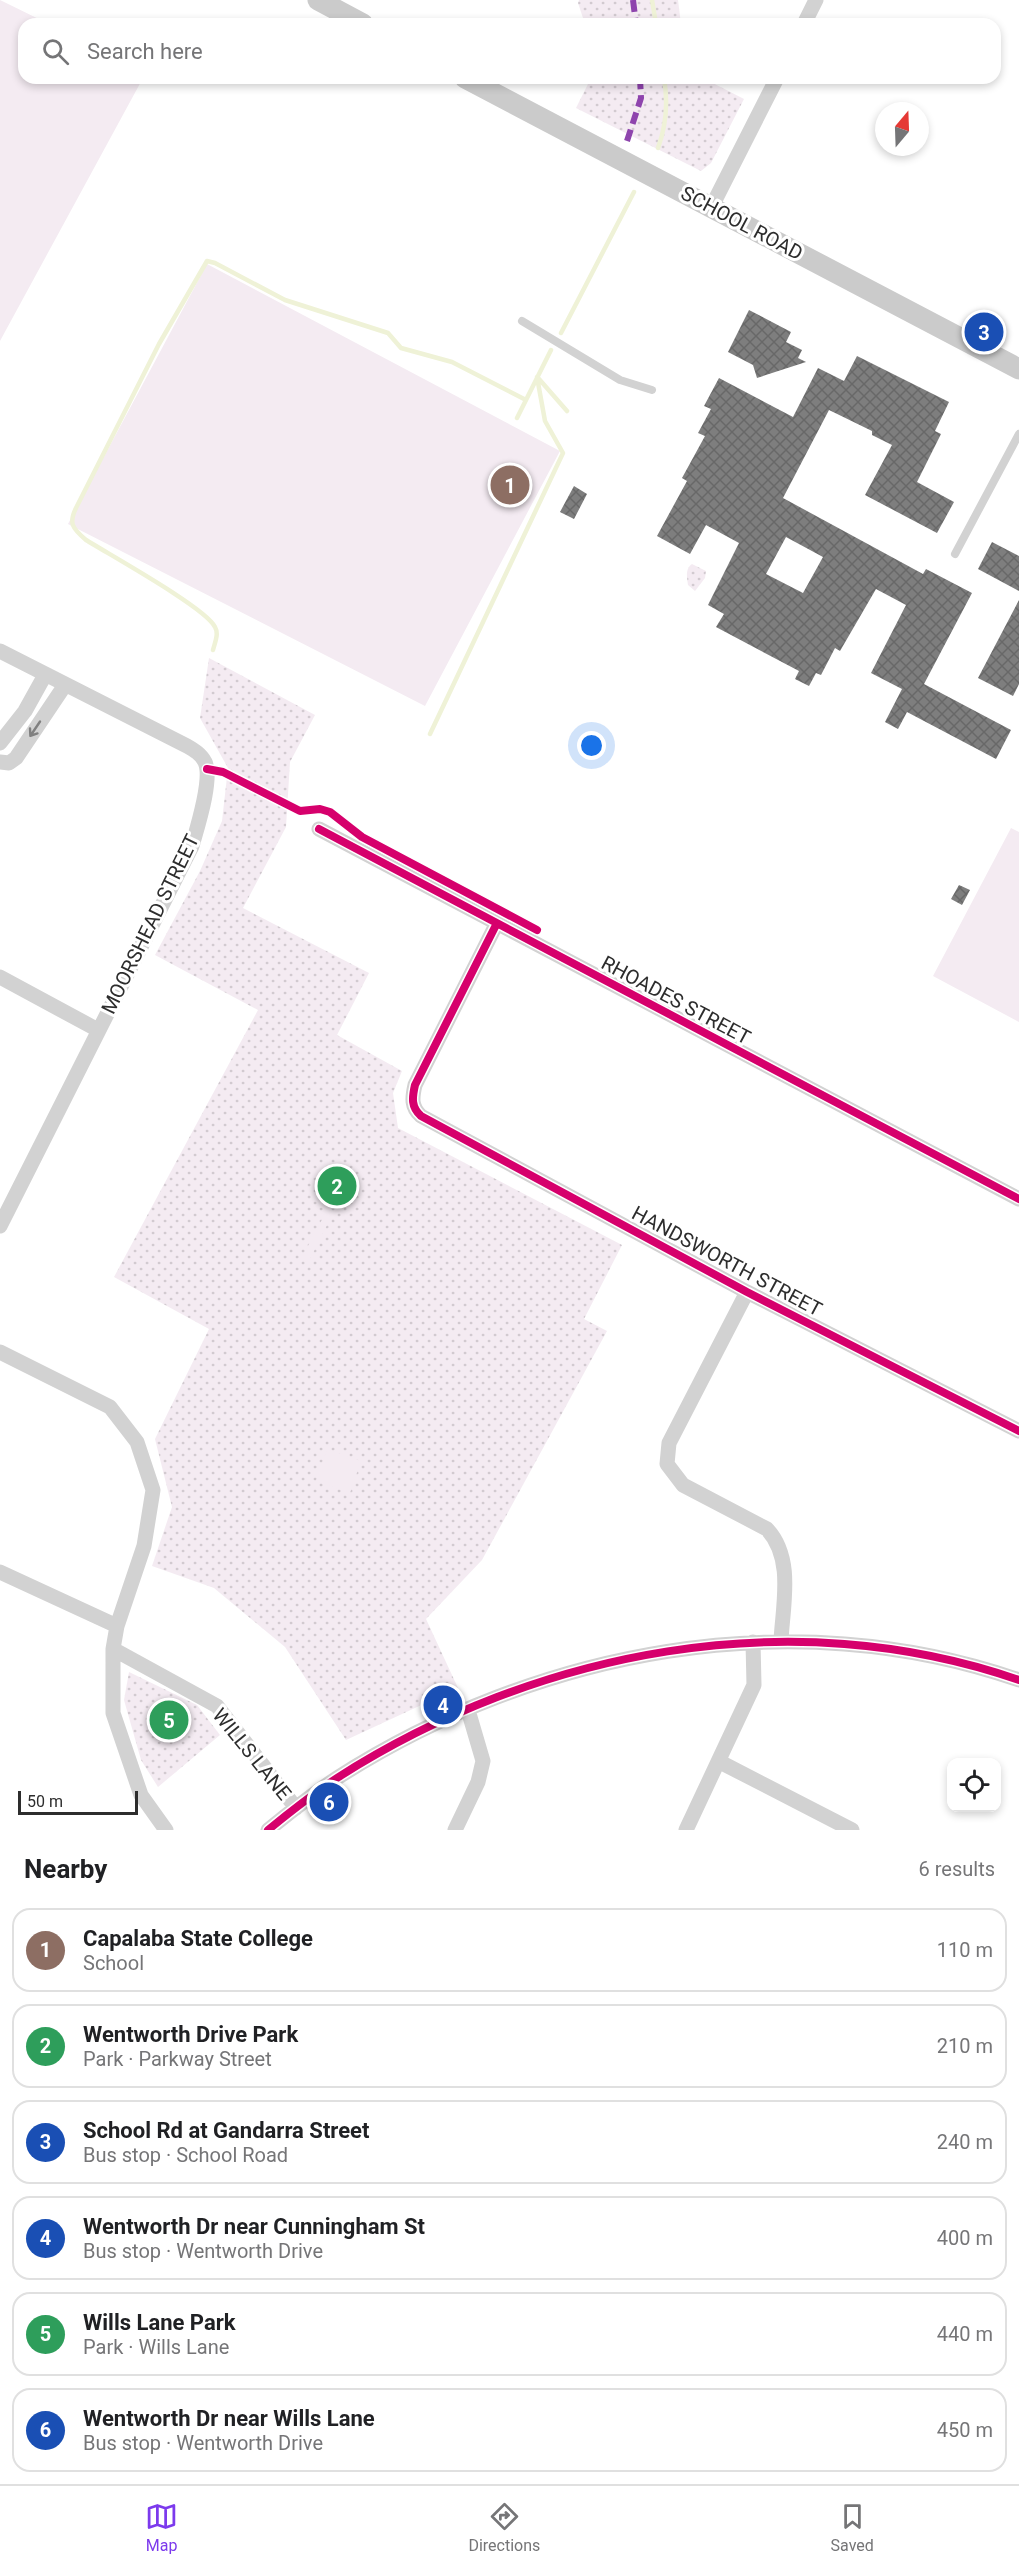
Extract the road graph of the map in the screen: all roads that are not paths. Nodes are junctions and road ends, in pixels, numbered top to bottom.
1 (318, 0) edge
2 (816, 0) edge
3 (352, 18) edge
4 (807, 18) edge
5 (476, 84) edge
6 (774, 84) edge
7 (711, 208) junction
8 (522, 321) dead end
9 (1019, 369) edge
10 (652, 390) dead end
11 (1019, 434) edge
12 (955, 554) dead end
13 (0, 651) edge
14 (45, 675) junction
15 (65, 685) junction
16 (0, 743) edge
17 (0, 762) edge
18 (319, 829) dead end
19 (496, 925) junction
20 (0, 977) edge
21 (98, 1030) junction
22 (1019, 1199) edge
23 (0, 1226) edge
24 (747, 1292) junction
25 (0, 1352) edge
26 (1019, 1431) edge
27 (0, 1572) edge
28 (117, 1626) junction
29 (781, 1640) junction
30 (753, 1642) junction
31 (113, 1649) junction
32 (1019, 1680) edge
33 (468, 1710) junction
34 (720, 1762) junction
35 (296, 1808) junction
36 (166, 1830) edge
37 (268, 1830) edge
38 (455, 1830) edge
39 (686, 1830) edge
40 (852, 1830) edge

1 - 3 street
2 - 4 street
5 - 7 street, SCHOOL ROAD
6 - 7 street
7 - 9 street, SCHOOL ROAD
8 - 10 lane
11 - 12 lane
13 - 14 street, MOORSHEAD STREET
14 - 15 street, MOORSHEAD STREET
14 - 16 street
15 -> 17 street
15 - 21 street, MOORSHEAD STREET
18 - 19 street, RHOADES STREET
19 - 22 street, RHOADES STREET
19 - 24 street, HANDSWORTH STREET
20 - 21 street
21 - 23 street, MOORSHEAD STREET
24 - 26 street, HANDSWORTH STREET
24 - 29 street
25 - 28 street
27 - 28 street
28 - 31 street
29 - 30 street
29 - 32 street
30 - 33 street
30 - 34 street
31 - 35 street, WILLS LANE
31 - 36 street
33 - 35 street
33 - 38 street
34 - 39 street
34 - 40 street
35 - 37 street

